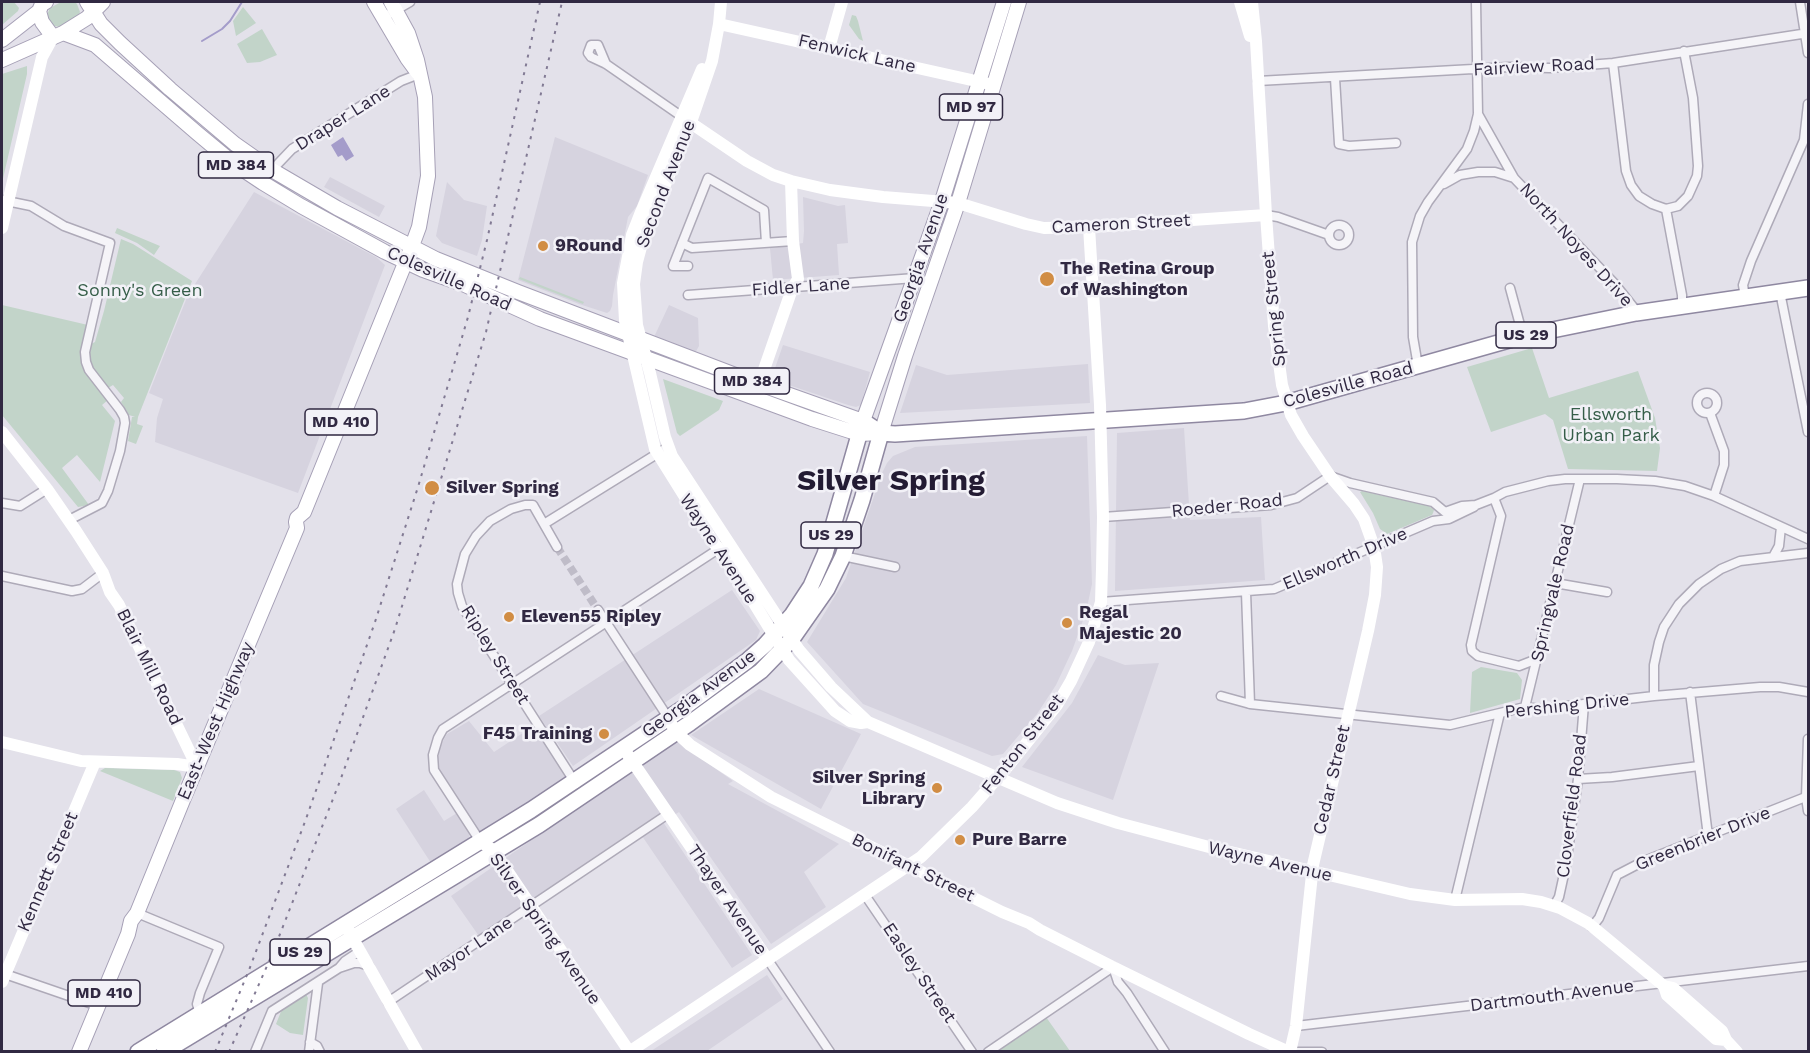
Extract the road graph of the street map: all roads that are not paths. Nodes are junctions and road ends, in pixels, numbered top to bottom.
1 (374, 2) edge
2 (410, 2) edge
3 (721, 2) edge
4 (842, 2) edge
5 (1004, 2) edge
6 (1019, 2) edge
7 (1240, 2) edge
8 (1252, 2) edge
9 (1476, 2) edge
10 (1800, 2) edge
11 (40, 4) edge
12 (94, 5) edge
13 (391, 10) edge
14 (720, 24) junction
15 (1807, 33) edge
16 (58, 35) junction
17 (2, 40) edge
18 (829, 48) junction
19 (1684, 51) junction
20 (1809, 54) edge
21 (2, 60) edge
22 (1613, 63) junction
23 (606, 64) dead end
24 (1476, 69) junction
25 (419, 74) junction
26 (1335, 78) junction
27 (979, 81) junction
28 (1258, 81) junction
29 (994, 85) junction
30 (1809, 104) edge
31 (1478, 114) junction
32 (686, 119) junction
33 (1396, 143) dead end
34 (273, 170) junction
35 (1514, 178) junction
36 (791, 181) junction
37 (1441, 185) junction
38 (5, 201) edge
39 (942, 201) junction
40 (958, 203) junction
41 (1666, 209) junction
42 (1266, 215) junction
43 (1089, 227) junction
44 (2, 228) edge
45 (1329, 235) dead end
46 (793, 240) junction
47 (682, 243) junction
48 (766, 243) junction
49 (412, 246) junction
50 (925, 250) junction
51 (406, 262) junction
52 (688, 266) dead end
53 (915, 278) junction
54 (1510, 288) dead end
55 (1809, 288) edge
56 (792, 289) junction
57 (1780, 292) junction
58 (688, 295) dead end
59 (1745, 297) junction
60 (1682, 305) junction
61 (921, 309) junction
62 (1636, 313) junction
63 (634, 336) junction
64 (1523, 336) junction
65 (639, 355) junction
66 (1418, 366) junction
67 (759, 384) junction
68 (1286, 403) junction
69 (1710, 413) dead end
70 (1100, 420) junction
71 (861, 428) junction
72 (2, 432) edge
73 (1809, 432) edge
74 (881, 433) junction
75 (668, 447) junction
76 (656, 454) junction
77 (1330, 476) junction
78 (1580, 479) junction
79 (47, 489) junction
80 (1714, 495) junction
81 (1494, 498) junction
82 (2, 503) edge
83 (1476, 505) junction
84 (1103, 517) junction
85 (69, 520) junction
86 (544, 524) junction
87 (1781, 527) junction
88 (1809, 539) edge
89 (723, 546) junction
90 (557, 547) tunnel mouth
91 (1374, 547) junction
92 (1809, 553) edge
93 (843, 556) junction
94 (1773, 557) junction
95 (895, 567) dead end
96 (2, 576) edge
97 (104, 576) junction
98 (1555, 583) junction
99 (1246, 592) junction
100 (1607, 592) dead end
101 (1101, 602) junction
102 (598, 610) tunnel mouth
103 (606, 622) junction
104 (778, 630) junction
105 (787, 645) junction
106 (1537, 658) junction
107 (1519, 666) junction
108 (513, 684) junction
109 (1532, 685) junction
110 (1690, 692) junction
111 (1809, 692) edge
112 (1221, 696) dead end
113 (1654, 696) junction
114 (1250, 704) junction
115 (1584, 704) junction
116 (1525, 707) junction
117 (1500, 713) junction
118 (1347, 715) junction
119 (672, 725) junction
120 (1809, 739) edge
121 (2, 742) edge
122 (628, 755) junction
123 (95, 762) junction
124 (1699, 766) junction
125 (197, 767) junction
126 (998, 777) junction
127 (1578, 779) junction
128 (579, 788) junction
129 (1807, 796) edge
130 (1809, 811) edge
131 (668, 814) junction
132 (1708, 836) junction
133 (480, 841) junction
134 (494, 851) junction
135 (909, 866) junction
136 (1313, 872) junction
137 (403, 889) junction
138 (865, 895) junction
139 (1455, 900) junction
140 (412, 902) junction
141 (1554, 906) junction
142 (531, 907) junction
143 (136, 914) junction
144 (1592, 927) junction
145 (353, 938) junction
146 (768, 960) junction
147 (369, 966) junction
148 (1809, 966) edge
149 (1113, 967) junction
150 (339, 968) junction
151 (3, 978) edge
152 (318, 983) junction
153 (1662, 985) junction
154 (388, 1002) junction
155 (95, 1005) junction
156 (200, 1014) junction
157 (1296, 1026) junction
158 (310, 1047) edge
159 (629, 1051) edge
160 (79, 1052) edge
161 (138, 1052) edge
162 (164, 1052) edge
163 (255, 1052) edge
164 (320, 1052) edge
165 (417, 1052) edge
166 (830, 1052) edge
167 (972, 1052) edge
168 (988, 1052) edge
169 (1165, 1052) edge
170 (1290, 1052) edge
171 (1297, 1052) edge
172 (1322, 1052) edge
173 (1737, 1052) edge

1 - 13 main road, East-West Highway / MD 410
2 - 13 street
3 - 14 street, Second Avenue
4 - 18 street
5 - 27 main road, Georgia Avenue / MD 97
6 - 29 main road, Georgia Avenue / MD 97
7 - 28 street, Spring Street
8 - 28 street, Spring Street
9 - 24 street
10 - 15 street
11 - 16 main road
11 - 17 main road
12 - 16 main road
12 - 34 main road, Colesville Road / MD 384
13 - 25 main road, East-West Highway / MD 410
14 - 18 street, Fenwick Lane
14 - 32 street, Second Avenue
15 - 19 street, Fairview Road
15 - 20 street
16 - 21 main road
16 - 38 street
16 - 51 main road, Colesville Road / MD 384
18 - 27 street, Fenwick Lane
19 - 22 street, Fairview Road
19 - 41 street
22 - 24 street, Fairview Road
22 - 41 street
23 - 32 street
24 - 26 street, Fairview Road
24 - 31 street
25 - 34 street, Draper Lane
25 - 49 main road, East-West Highway / MD 410
26 - 28 street, Fairview Road
26 - 33 street
27 - 29 street, Fenwick Lane
27 - 39 main road, Georgia Avenue / MD 97
28 - 42 street, Spring Street
29 - 40 main road, Georgia Avenue / MD 97
30 - 59 street
31 - 35 street, North Noyes Drive
31 - 37 street
32 - 36 street, Cameron Street
32 - 63 street, Second Avenue
34 - 49 main road, Colesville Road / MD 384
35 - 37 street, North Noyes Drive
35 - 62 street, North Noyes Drive
36 - 39 street, Cameron Street
36 - 46 street
37 - 66 street
38 - 44 street
38 - 85 street
39 - 40 street, Cameron Street
39 - 50 main road, Georgia Avenue / MD 97
40 - 43 street, Cameron Street
40 - 61 main road, Georgia Avenue / MD 97
41 - 60 street
42 - 43 street, Cameron Street
42 - 45 street, Cameron Street
42 - 68 street, Spring Street
43 - 70 street, Fenton Street
46 - 48 street
46 - 56 street
47 - 48 street
47 - 48 street
47 - 52 street
49 - 51 main road, East-West Highway / MD 410
49 - 63 main road, Colesville Road / MD 384
50 - 53 main road, Georgia Avenue / MD 97
50 - 61 main road, MD 97
51 - 65 main road, Colesville Road / MD 384
51 - 125 main road, East-West Highway / MD 410
53 - 56 street, Fidler Lane
53 - 71 main road, Georgia Avenue / MD 97
54 - 64 street
55 - 57 highway, Colesville Road / US 29
56 - 58 street, Fidler Lane
56 - 67 street
57 - 59 highway, Colesville Road / US 29
57 - 73 street
59 - 60 highway, Colesville Road / US 29
60 - 62 highway, Colesville Road / US 29
61 - 74 main road, Georgia Avenue / MD 97
62 - 64 highway, Colesville Road / US 29
63 - 65 street, Second Avenue
63 - 67 main road, Colesville Road / MD 384
64 - 66 highway, Colesville Road / US 29
65 - 71 main road, Colesville Road / MD 384
65 - 75 street, Wayne Avenue
65 - 76 street, Wayne Avenue
66 - 68 highway, Colesville Road / US 29
67 - 71 main road, Colesville Road / MD 384
68 - 70 highway, Colesville Road / US 29
68 - 77 street, Spring Street
69 - 80 street
70 - 74 highway, Colesville Road / US 29
70 - 84 street, Fenton Street
71 - 74 highway, Colesville Road
71 - 104 highway, Georgia Avenue / US 29
72 - 79 street, Blair Mill Road
74 - 93 highway, Georgia Avenue / US 29
75 - 76 street
75 - 89 street, Wayne Avenue
76 - 86 street
76 - 89 street, Wayne Avenue
77 - 83 street, Ellsworth Drive
77 - 84 street, Roeder Road
77 - 91 street, Spring Street
78 - 80 street, Ellsworth Drive
78 - 81 street, Ellsworth Drive
78 - 98 street, Springvale Road
79 - 82 street
79 - 85 street, Blair Mill Road
80 - 87 street, Ellsworth Drive
81 - 83 street, Ellsworth Drive
81 - 107 street
83 - 91 street, Ellsworth Drive
84 - 101 street, Fenton Street
85 - 97 street, Blair Mill Road
86 - 90 street
86 - 108 street, Ripley Street
87 - 88 street, Ellsworth Drive
87 - 94 street
89 - 103 street
89 - 104 street, Wayne Avenue
91 - 99 street, Ellsworth Drive
91 - 118 street, Cedar Street
92 - 94 street
93 - 95 street
93 - 105 highway, Georgia Avenue / US 29
94 - 113 street
96 - 97 street
97 - 125 street, Blair Mill Road
98 - 100 street
98 - 106 street, Springvale Road
99 - 101 street, Ellsworth Drive
99 - 114 street
101 - 126 street, Fenton Street
102 - 103 street, Bonifant Street
103 - 108 street
103 - 119 street, Bonifant Street
104 - 105 street, Wayne Avenue
104 - 119 highway, Georgia Avenue / US 29
105 - 119 highway, Georgia Avenue / US 29
105 - 126 street, Wayne Avenue
106 - 107 street
106 - 109 street, Springvale Road
107 - 109 street
108 - 128 street, Ripley Street
108 - 133 street, Silver Spring Avenue
109 - 116 street, Springvale Road
110 - 111 street, Pershing Drive
110 - 113 street, Pershing Drive
110 - 124 street
112 - 114 street, Pershing Drive
113 - 115 street, Pershing Drive
114 - 118 street, Pershing Drive
115 - 116 street, Pershing Drive
115 - 127 street, Cloverfield Road
116 - 117 street, Pershing Drive
117 - 118 street, Pershing Drive
117 - 139 street
118 - 136 street, Cedar Street
119 - 122 highway, Georgia Avenue / US 29
119 - 135 street, Bonifant Street
120 - 129 street
121 - 123 street
122 - 128 highway, Georgia Avenue / US 29
122 - 131 street, Thayer Avenue
123 - 125 street
123 - 151 street, Kennett Street
124 - 127 street
124 - 132 street
125 - 143 main road, East-West Highway / MD 410
126 - 135 street, Fenton Street
126 - 136 street, Wayne Avenue
127 - 141 street, Cloverfield Road
128 - 133 highway, Georgia Avenue / US 29
128 - 134 highway, Georgia Avenue / US 29
129 - 130 street
129 - 132 street, Greenbrier Drive
131 - 142 street, Mayor Lane
131 - 146 street, Thayer Avenue
132 - 144 street, Greenbrier Drive
133 - 134 street, Silver Spring Avenue
133 - 137 highway, Georgia Avenue / US 29
134 - 140 highway, Georgia Avenue / US 29
134 - 142 street, Silver Spring Avenue
135 - 138 street, Fenton Street
135 - 149 street, Bonifant Street
136 - 139 street, Wayne Avenue
136 - 157 street, Cedar Street
137 - 140 highway
137 - 145 highway, Georgia Avenue / US 29
138 - 146 street, Fenton Street
138 - 167 street, Easley Street
139 - 141 street, Wayne Avenue
140 - 145 highway, Georgia Avenue / US 29
141 - 144 street, Wayne Avenue
142 - 154 street, Mayor Lane
142 - 159 street, Silver Spring Avenue
143 - 155 main road, East-West Highway / MD 410
143 - 156 street
144 - 153 street, Wayne Avenue
145 - 147 street
145 - 150 street
145 - 156 highway, Georgia Avenue / US 29
145 - 162 highway, Georgia Avenue / US 29
146 - 159 street, Fenton Street
146 - 166 street, Thayer Avenue
147 - 150 street
147 - 154 street
148 - 153 street, Dartmouth Avenue
149 - 168 street
149 - 169 street
149 - 170 street, Bonifant Street
150 - 152 street
151 - 155 street
152 - 158 street
152 - 163 street
153 - 157 street, Dartmouth Avenue
153 - 173 street, Wayne Avenue
154 - 165 street
155 - 160 main road, East-West Highway / MD 410
156 - 161 highway, Georgia Avenue / US 29
157 - 170 street, Cedar Street
158 - 164 street
171 - 172 street

